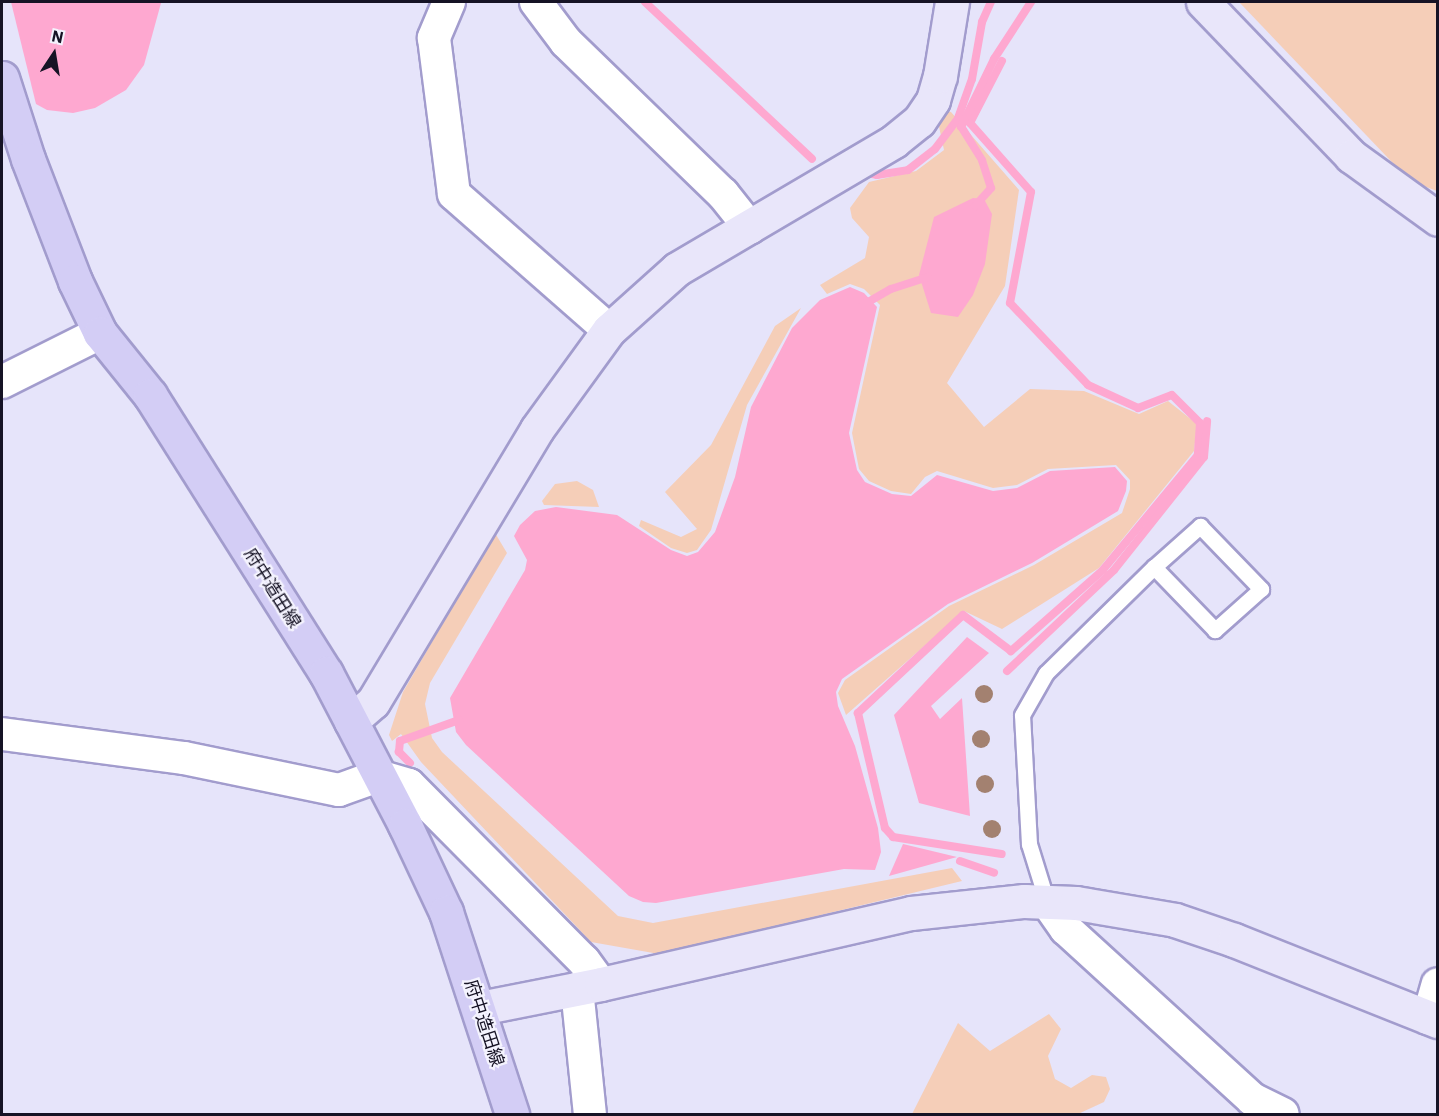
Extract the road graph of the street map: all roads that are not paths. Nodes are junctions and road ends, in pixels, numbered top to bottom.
1 (449, 2) edge
2 (536, 2) edge
3 (952, 2) edge
4 (1203, 2) edge
5 (2, 78) edge
6 (1437, 219) edge
7 (750, 228) junction
8 (609, 330) junction
9 (100, 333) junction
10 (2, 382) edge
11 (1154, 567) junction
12 (351, 721) junction
13 (2, 734) edge
14 (378, 776) junction
15 (1047, 902) junction
16 (1437, 984) edge
17 (589, 987) junction
18 (480, 1008) junction
19 (1433, 1019) edge
20 (508, 1110) edge
21 (590, 1114) edge
22 (1283, 1114) edge

1 - 8 street
2 - 7 street
3 - 7 street
4 - 6 street
5 - 9 main road, 府中造田線
7 - 8 street
8 - 12 street
9 - 10 street
9 - 12 main road, 府中造田線
11 - 11 lane
11 - 15 lane
12 - 14 main road, 府中造田線
13 - 14 street
14 - 17 street
14 - 18 main road, 府中造田線
15 - 17 street
15 - 19 street
15 - 22 street
16 - 19 street
17 - 18 street
17 - 21 street
18 - 20 main road, 府中造田線

